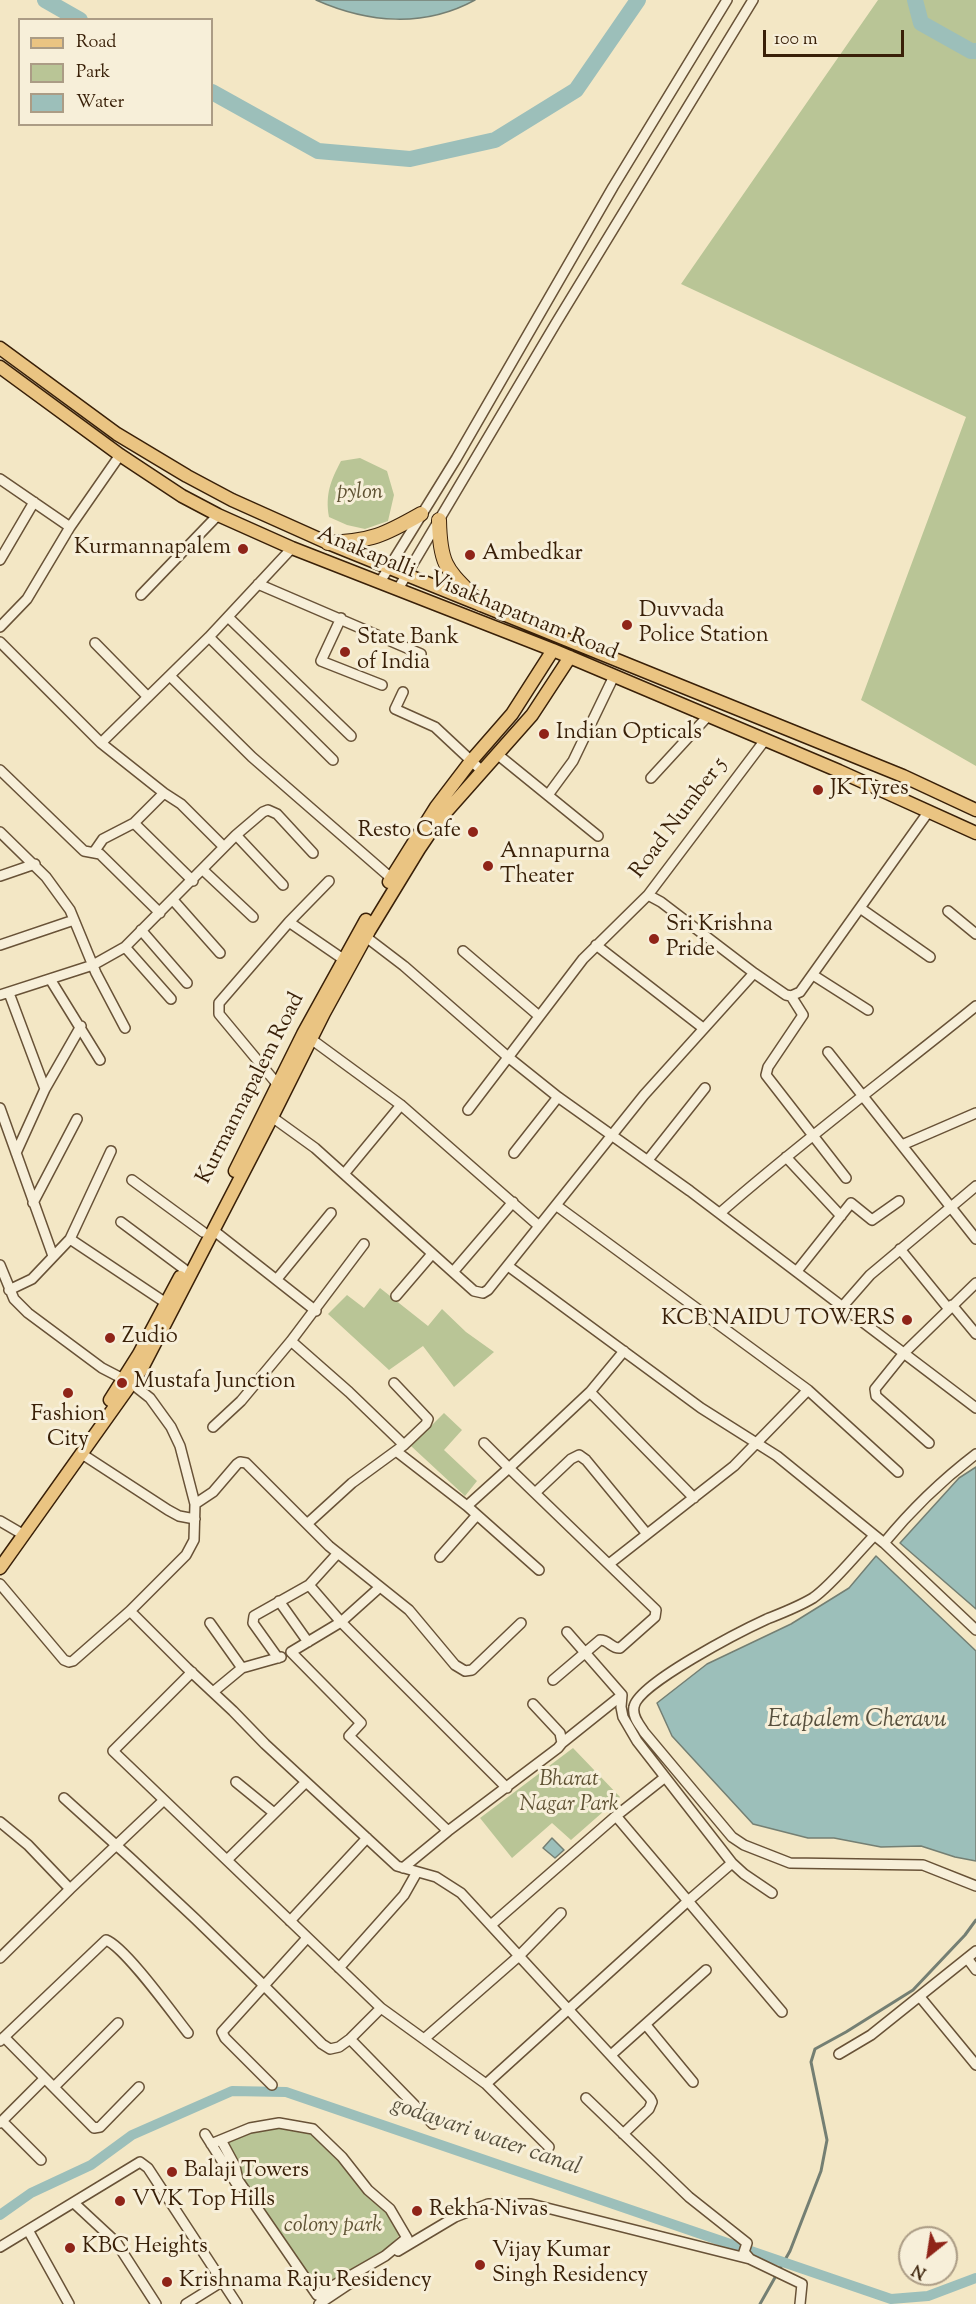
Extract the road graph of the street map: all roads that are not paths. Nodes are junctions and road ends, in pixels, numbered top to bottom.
1 (727, 0) edge
2 (753, 0) edge
3 (0, 348) edge
4 (0, 367) edge
5 (120, 455) junction
6 (0, 478) edge
7 (34, 502) junction
8 (421, 514) junction
9 (218, 515) junction
10 (439, 520) junction
11 (70, 527) junction
12 (328, 543) junction
13 (292, 548) junction
14 (0, 560) edge
15 (389, 567) junction
16 (406, 575) junction
17 (380, 582) junction
18 (258, 584) junction
19 (398, 589) junction
20 (141, 595) dead end
21 (481, 604) junction
22 (228, 617) junction
23 (341, 618) junction
24 (3, 622) edge
25 (209, 637) junction
26 (0, 642) edge
27 (95, 643) dead end
28 (553, 650) junction
29 (421, 654) dead end
30 (570, 657) junction
31 (170, 676) junction
32 (614, 676) junction
33 (382, 685) dead end
34 (403, 692) dead end
35 (148, 697) junction
36 (708, 716) junction
37 (351, 736) dead end
38 (765, 740) junction
39 (101, 743) junction
40 (847, 753) junction
41 (497, 754) junction
42 (333, 760) dead end
43 (471, 761) junction
44 (0, 770) edge
45 (481, 770) junction
46 (839, 771) junction
47 (651, 778) dead end
48 (164, 793) junction
49 (548, 795) junction
50 (976, 810) edge
51 (929, 811) junction
52 (134, 823) junction
53 (0, 832) edge
54 (976, 833) edge
55 (236, 835) junction
56 (598, 836) dead end
57 (224, 847) junction
58 (94, 852) junction
59 (313, 853) dead end
60 (35, 864) junction
61 (203, 870) junction
62 (0, 876) edge
63 (391, 878) junction
64 (193, 881) junction
65 (329, 881) dead end
66 (283, 885) dead end
67 (648, 895) junction
68 (173, 900) junction
69 (860, 908) junction
70 (948, 911) dead end
71 (160, 913) junction
72 (253, 917) dead end
73 (74, 920) junction
74 (289, 922) junction
75 (141, 930) junction
76 (976, 933) edge
77 (366, 937) junction
78 (0, 945) edge
79 (596, 945) junction
80 (125, 947) junction
81 (463, 951) dead end
82 (220, 952) dead end
83 (930, 957) dead end
84 (343, 959) junction
85 (93, 965) junction
86 (754, 973) junction
87 (813, 975) junction
88 (50, 979) junction
89 (187, 983) dead end
90 (4, 994) edge
91 (791, 996) junction
92 (171, 999) dead end
93 (976, 1006) edge
94 (868, 1010) dead end
95 (539, 1016) junction
96 (81, 1026) junction
97 (125, 1028) dead end
98 (704, 1028) junction
99 (311, 1039) junction
100 (828, 1052) dead end
101 (508, 1057) junction
102 (100, 1059) dead end
103 (278, 1085) junction
104 (705, 1088) dead end
105 (45, 1089) junction
106 (558, 1097) junction
107 (864, 1097) junction
108 (401, 1105) junction
109 (0, 1108) edge
110 (468, 1110) dead end
111 (976, 1113) edge
112 (272, 1117) junction
113 (77, 1119) dead end
114 (3, 1127) edge
115 (612, 1136) junction
116 (812, 1136) junction
117 (902, 1145) junction
118 (111, 1151) dead end
119 (15, 1152) junction
120 (514, 1153) dead end
121 (786, 1157) junction
122 (648, 1160) junction
123 (344, 1174) junction
124 (846, 1178) dead end
125 (132, 1180) dead end
126 (976, 1186) edge
127 (899, 1201) dead end
128 (513, 1202) junction
129 (33, 1203) junction
130 (556, 1206) junction
131 (952, 1208) junction
132 (331, 1213) dead end
133 (720, 1213) junction
134 (841, 1216) junction
135 (121, 1222) dead end
136 (539, 1226) junction
137 (208, 1231) junction
138 (70, 1239) junction
139 (976, 1239) edge
140 (364, 1244) dead end
141 (900, 1249) junction
142 (432, 1254) junction
143 (53, 1256) junction
144 (0, 1265) edge
145 (507, 1266) junction
146 (184, 1269) junction
147 (797, 1271) junction
148 (453, 1272) junction
149 (277, 1279) junction
150 (976, 1283) edge
151 (9, 1290) junction
152 (396, 1296) dead end
153 (166, 1303) junction
154 (842, 1307) junction
155 (950, 1307) junction
156 (316, 1311) junction
157 (976, 1334) edge
158 (291, 1341) junction
159 (624, 1351) junction
160 (904, 1353) junction
161 (127, 1381) junction
162 (394, 1383) dead end
163 (808, 1390) junction
164 (590, 1392) junction
165 (976, 1408) edge
166 (213, 1427) dead end
167 (757, 1442) junction
168 (484, 1443) dead end
169 (929, 1443) dead end
170 (400, 1448) junction
171 (82, 1454) junction
172 (976, 1454) edge
173 (509, 1468) junction
174 (898, 1472) dead end
175 (536, 1493) junction
176 (694, 1498) junction
177 (195, 1504) junction
178 (467, 1506) junction
179 (477, 1515) junction
180 (195, 1519) junction
181 (0, 1521) edge
182 (307, 1524) junction
183 (20, 1532) junction
184 (647, 1534) junction
185 (874, 1536) junction
186 (884, 1543) junction
187 (338, 1553) junction
188 (0, 1555) edge
189 (440, 1557) dead end
190 (609, 1564) junction
191 (0, 1568) edge
192 (539, 1570) dead end
193 (0, 1584) edge
194 (309, 1585) junction
195 (380, 1587) junction
196 (279, 1601) junction
197 (130, 1611) junction
198 (341, 1622) junction
199 (210, 1623) dead end
200 (521, 1623) dead end
201 (976, 1630) edge
202 (567, 1632) dead end
203 (308, 1642) junction
204 (291, 1652) junction
205 (585, 1653) junction
206 (278, 1658) junction
207 (242, 1668) junction
208 (192, 1672) junction
209 (553, 1680) dead end
210 (213, 1692) junction
211 (622, 1695) junction
212 (533, 1704) dead end
213 (562, 1743) junction
214 (664, 1778) junction
215 (236, 1782) dead end
216 (306, 1782) junction
217 (507, 1788) junction
218 (64, 1798) dead end
219 (164, 1800) junction
220 (274, 1814) junction
221 (616, 1816) junction
222 (0, 1822) edge
223 (448, 1831) junction
224 (367, 1838) junction
225 (118, 1845) junction
226 (226, 1860) junction
227 (732, 1863) junction
228 (403, 1868) junction
229 (417, 1872) junction
230 (976, 1886) edge
231 (70, 1889) junction
232 (772, 1893) dead end
233 (687, 1901) junction
234 (561, 1913) dead end
235 (290, 1921) junction
236 (491, 1925) junction
237 (307, 1938) junction
238 (976, 1951) edge
239 (519, 1956) junction
240 (0, 1958) edge
241 (967, 1958) junction
242 (339, 1968) junction
243 (706, 1970) dead end
244 (976, 1970) edge
245 (264, 1985) junction
246 (920, 1997) junction
247 (381, 2008) junction
248 (568, 2008) junction
249 (782, 2012) dead end
250 (118, 2023) dead end
251 (645, 2025) junction
252 (188, 2033) dead end
253 (424, 2038) junction
254 (2, 2039) edge
255 (350, 2039) junction
256 (839, 2054) dead end
257 (611, 2055) junction
258 (976, 2065) edge
259 (44, 2079) junction
260 (693, 2082) dead end
261 (486, 2084) junction
262 (272, 2085) dead end
263 (139, 2086) dead end
264 (54, 2087) junction
265 (586, 2098) dead end
266 (1, 2122) edge
267 (433, 2124) dead end
268 (623, 2133) junction
269 (206, 2134) dead end
270 (221, 2140) junction
271 (211, 2144) junction
272 (549, 2147) dead end
273 (41, 2160) dead end
274 (74, 2203) junction
275 (28, 2230) junction
276 (0, 2247) edge
277 (747, 2251) junction
278 (223, 2281) junction
279 (69, 2304) edge
280 (156, 2304) edge
281 (186, 2304) edge
282 (237, 2304) edge
283 (319, 2304) edge
284 (800, 2304) edge

1 - 8 street
2 - 10 street
3 - 12 main road, Anakapalli - Visakhapatnam Road
4 - 5 main road, Anakapalli - Visakhapatnam Road
5 - 9 main road, Anakapalli - Visakhapatnam Road
5 - 11 street
6 - 7 street
7 - 11 street
7 - 14 street
8 - 12 highway
8 - 15 street
9 - 13 main road, Anakapalli - Visakhapatnam Road
9 - 20 street
10 - 16 street
10 - 21 highway
11 - 24 street
12 - 15 main road, Anakapalli - Visakhapatnam Road
13 - 17 main road, Anakapalli - Visakhapatnam Road
13 - 18 street
15 - 16 main road, Anakapalli - Visakhapatnam Road
15 - 17 street
16 - 19 street
16 - 21 main road, Anakapalli - Visakhapatnam Road
17 - 19 main road, Anakapalli - Visakhapatnam Road
18 - 22 street
18 - 23 street
19 - 28 main road, Anakapalli - Visakhapatnam Road
21 - 40 main road, Anakapalli - Visakhapatnam Road
22 - 25 street
22 - 37 street
23 - 29 street
23 - 33 street
25 - 31 street
25 - 42 street
26 - 39 street
27 - 35 street
28 - 30 main road, Anakapalli - Visakhapatnam Road
28 - 43 main road, Kurmannapalem Road
30 - 32 main road, Anakapalli - Visakhapatnam Road
30 - 41 main road
31 - 35 street
31 - 63 street
32 - 36 main road, Anakapalli - Visakhapatnam Road
32 - 49 street
34 - 43 street
35 - 39 street
36 - 38 main road, Anakapalli - Visakhapatnam Road
36 - 47 street
38 - 46 main road, Anakapalli - Visakhapatnam Road
38 - 67 street, Road Number 5
39 - 48 street
40 - 46 main road
40 - 50 main road, Anakapalli - Visakhapatnam Road
41 - 45 main road
41 - 49 street
43 - 45 street
43 - 63 main road, Kurmannapalem Road
44 - 58 street
45 - 77 main road
46 - 51 main road, Anakapalli - Visakhapatnam Road
48 - 52 street
48 - 57 street
49 - 56 street
51 - 54 main road, Anakapalli - Visakhapatnam Road
51 - 69 street
52 - 58 street
52 - 64 street
53 - 60 street
55 - 57 street
55 - 59 street
55 - 66 street
57 - 61 street
58 - 71 street
60 - 62 street
60 - 73 street
61 - 64 street
61 - 72 street
63 - 84 main road, Kurmannapalem Road
64 - 68 street
65 - 74 street
67 - 79 street, Road Number 5
67 - 86 street
68 - 71 street
68 - 82 street
69 - 83 street
69 - 87 street
70 - 76 street
71 - 75 street
73 - 78 street
73 - 85 street
74 - 84 street
74 - 103 street
75 - 80 street
75 - 89 street
77 - 99 main road
77 - 101 street
79 - 95 street, Road Number 5
79 - 98 street
80 - 85 street
80 - 92 street
81 - 95 street
84 - 103 main road, Kurmannapalem Road
85 - 88 street
85 - 97 street
86 - 91 street
86 - 98 street
87 - 91 street
87 - 94 street
88 - 90 street
88 - 96 street
90 - 105 street
91 - 116 street
93 - 107 street
95 - 101 street, Road Number 5
96 - 102 street
96 - 105 street
98 - 115 street
99 - 108 street
99 - 112 main road
100 - 107 street
101 - 106 street
101 - 110 street, Road Number 5
103 - 137 main road, Kurmannapalem Road
104 - 122 street
105 - 119 street
106 - 115 street
106 - 120 street
107 - 116 street
107 - 117 street
108 - 123 street
108 - 128 street
109 - 114 street
111 - 117 street
112 - 123 street
112 - 137 main road
113 - 129 street
114 - 119 street
115 - 122 street
115 - 130 street
116 - 121 street
116 - 124 street
117 - 131 street
118 - 138 street
119 - 129 street
121 - 133 street
121 - 134 street
122 - 133 street
123 - 142 street
125 - 137 street
126 - 131 street
127 - 134 street
128 - 136 street
128 - 148 street
129 - 143 street
130 - 136 street
130 - 163 street
131 - 139 street
131 - 141 street
132 - 149 street
133 - 147 street
134 - 147 street
135 - 146 street
136 - 145 street
137 - 146 main road, Kurmannapalem Road
137 - 149 street
137 - 161 main road
138 - 143 street
138 - 153 street
140 - 156 street
141 - 154 street
141 - 155 street
142 - 148 street
142 - 152 street
143 - 151 street
144 - 151 street
145 - 148 street
145 - 159 street
146 - 153 main road, Kurmannapalem Road
147 - 154 street
149 - 156 street
150 - 155 street
151 - 161 street
153 - 161 main road, Kurmannapalem Road
154 - 160 street
155 - 157 street
155 - 160 street
156 - 158 street
158 - 166 street
158 - 170 street
159 - 164 street
159 - 167 street
160 - 165 street
160 - 169 street
161 - 171 main road
161 - 177 street
161 - 183 main road, Kurmannapalem Road
162 - 170 street
163 - 167 street
163 - 174 street
164 - 173 street
164 - 176 street
167 - 176 street
167 - 185 street
168 - 173 street
170 - 178 street
170 - 182 street
171 - 180 street
171 - 183 main road
172 - 186 street
173 - 175 street
173 - 178 street
175 - 184 street
175 - 190 street
176 - 184 street
177 - 180 street
177 - 182 street
178 - 179 street
179 - 189 street
179 - 192 street
180 - 197 street
181 - 183 street
182 - 187 street
183 - 188 main road, Kurmannapalem Road
183 - 191 main road
184 - 190 street
185 - 186 street
185 - 230 street
186 - 201 street
187 - 194 street
187 - 195 street
190 - 205 street
193 - 197 street
194 - 196 street
194 - 198 street
195 - 198 street
195 - 200 street
196 - 203 street
196 - 206 street
197 - 208 street
198 - 203 street
198 - 217 street
199 - 207 street
202 - 205 street
203 - 204 street
204 - 206 street
204 - 223 street
205 - 209 street
205 - 211 street
206 - 207 street
207 - 210 street
208 - 210 street
208 - 219 street
210 - 216 street
211 - 213 street
211 - 214 street
212 - 213 street
213 - 217 street
214 - 221 street
214 - 227 street
215 - 220 street
216 - 220 street
216 - 224 street
217 - 223 street
218 - 225 street
219 - 225 street
219 - 226 street
220 - 226 street
221 - 233 street
221 - 236 street
222 - 231 street
223 - 228 street
224 - 228 street
224 - 235 street
225 - 231 street
225 - 245 street
226 - 235 street
227 - 232 street
227 - 233 street
228 - 229 street
229 - 236 street
229 - 242 street
231 - 240 street
233 - 248 street
233 - 249 street
234 - 239 street
235 - 237 street
236 - 239 street
237 - 242 street
237 - 245 street
238 - 241 street
239 - 248 street
239 - 253 street
241 - 244 street
241 - 246 street
242 - 247 street
243 - 251 street
245 - 255 street
245 - 262 street
246 - 256 street
246 - 258 street
247 - 253 street
247 - 255 street
248 - 257 street
248 - 261 street
250 - 264 street
251 - 257 street
251 - 260 street
252 - 254 street
253 - 261 street
254 - 259 street
255 - 267 street
257 - 268 street
259 - 264 street
259 - 266 street
261 - 272 street
263 - 264 street
265 - 268 street
266 - 273 street
268 - 277 street
269 - 271 street
270 - 270 street
270 - 271 street
271 - 283 street
274 - 275 street
274 - 278 street
274 - 280 street
275 - 276 street
275 - 279 street
277 - 283 street
277 - 284 street
278 - 281 street
278 - 282 street

